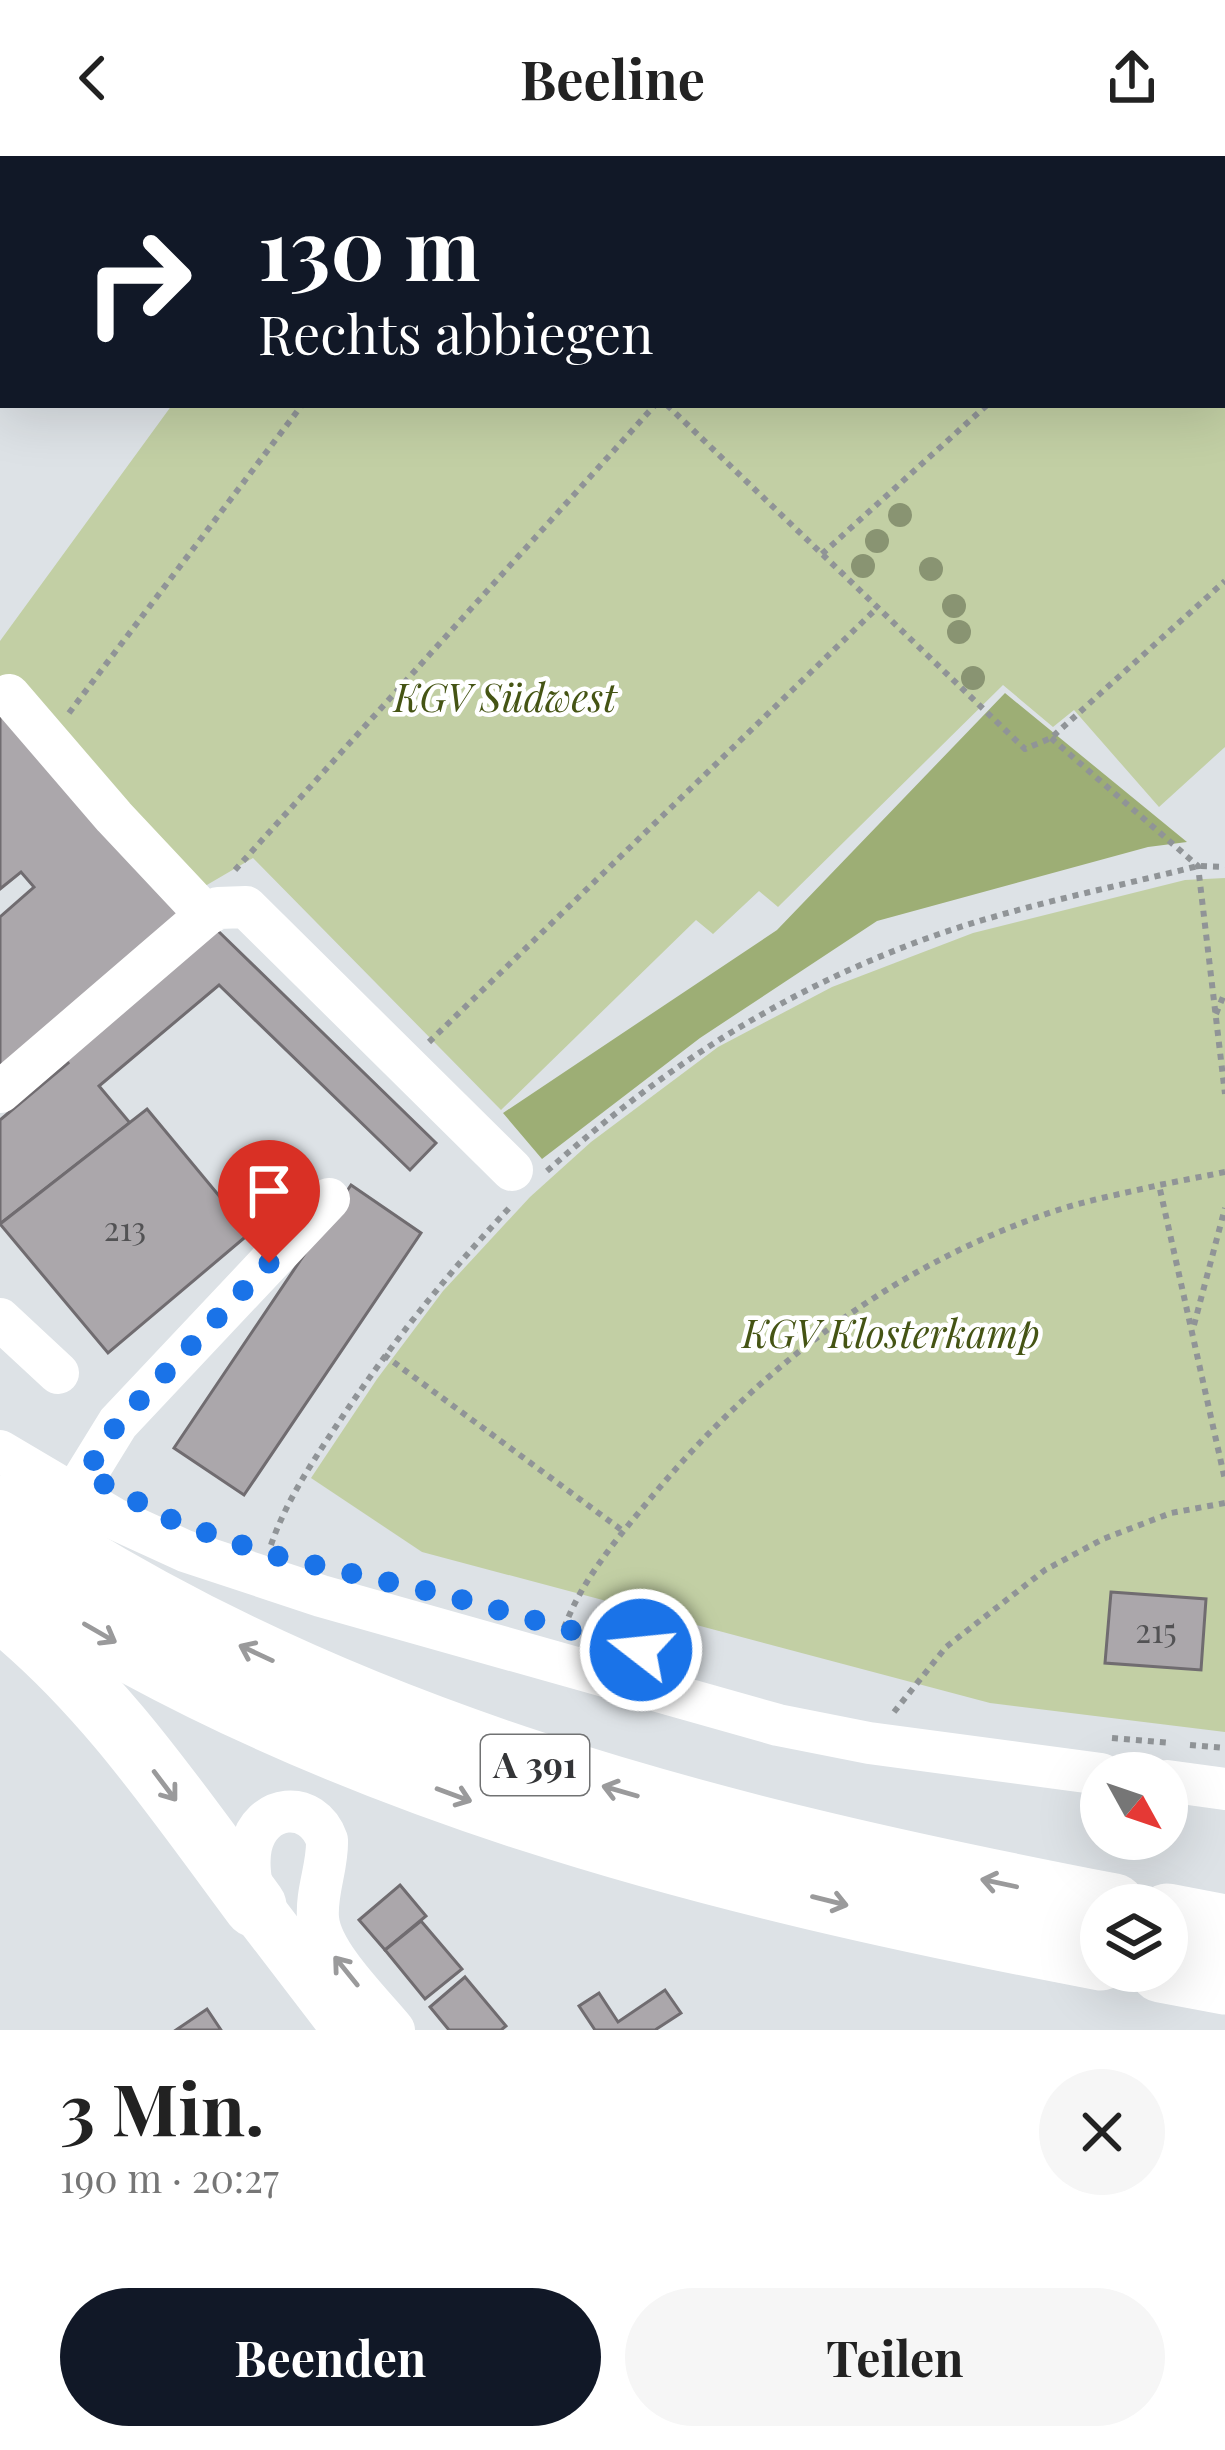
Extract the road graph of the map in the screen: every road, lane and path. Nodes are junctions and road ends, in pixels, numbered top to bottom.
1 (300, 408) edge
2 (652, 408) edge
3 (670, 408) edge
4 (984, 408) edge
5 (822, 554) junction
6 (1225, 581) edge
7 (877, 609) junction
8 (9, 695) dead end
9 (1052, 738) junction
10 (46, 741) junction
11 (1198, 866) junction
12 (1225, 867) edge
13 (212, 911) junction
14 (1225, 992) edge
15 (1214, 1017) junction
16 (404, 1066) junction
17 (0, 1092) edge
18 (1225, 1094) edge
19 (1225, 1172) edge
20 (525, 1181) junction
21 (1159, 1185) junction
22 (329, 1199) dead end
23 (1225, 1208) edge
24 (0, 1319) edge
25 (1193, 1328) junction
26 (384, 1355) junction
27 (58, 1373) dead end
28 (0, 1451) edge
29 (1225, 1480) edge
30 (73, 1496) junction
31 (1225, 1503) edge
32 (0, 1507) edge
33 (623, 1531) junction
34 (268, 1554) dead end
35 (0, 1573) edge
36 (0, 1609) edge
37 (564, 1628) dead end
38 (915, 1714) dead end
39 (1225, 1748) edge
40 (1152, 1752) edge
41 (1080, 1754) edge
42 (1188, 1784) edge
43 (1225, 1789) edge
44 (1080, 1898) edge
45 (255, 1906) junction
46 (1188, 1919) edge
47 (1225, 1926) edge
48 (1080, 1956) edge
49 (1188, 1976) edge
50 (1225, 1983) edge
51 (350, 2030) edge
52 (394, 2030) edge

1 - 10 path
2 - 13 path
3 - 5 path
4 - 5 path
5 - 7 path
6 - 9 path
7 - 9 path
7 - 16 path
8 - 10 street
9 - 11 path
10 - 13 street
11 - 12 path
11 - 15 path
11 - 20 path
13 - 16 street
13 - 17 street
14 - 15 path
15 - 18 path
16 - 20 street
19 - 21 path
20 - 26 path
21 - 25 path
21 - 33 path
22 - 30 street
23 - 25 path
24 - 27 street
25 - 29 path
26 - 33 path
26 - 34 path
28 - 30 street
30 - 41 street
31 - 38 path
44 -> 32 highway, A 391
33 - 37 path
35 -> 48 highway, A 391
36 -> 45 highway
39 - 40 path
42 - 43 street
45 - 51 main road
52 -> 45 street
46 - 47 highway
49 - 50 highway

